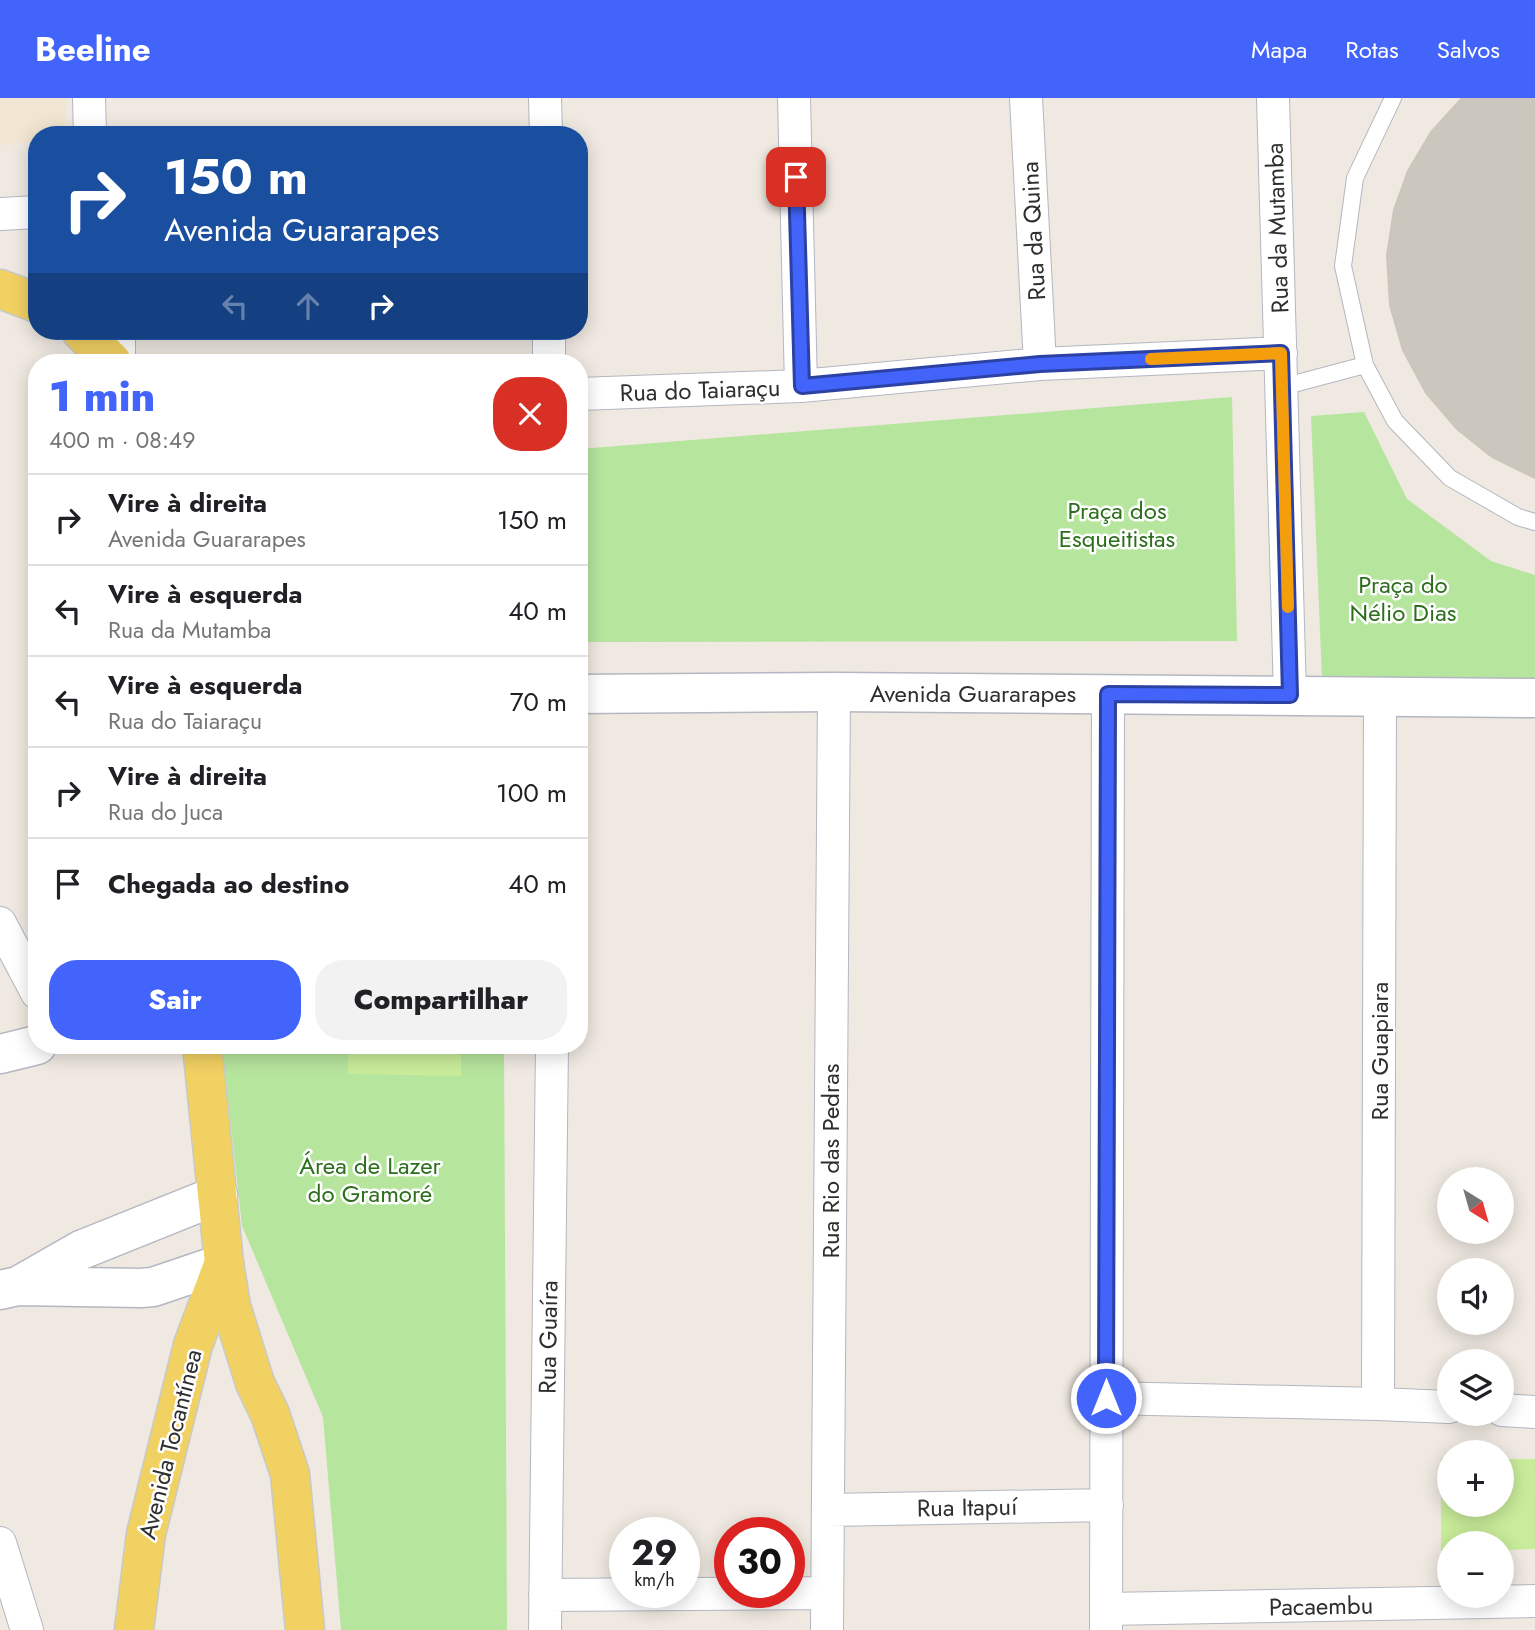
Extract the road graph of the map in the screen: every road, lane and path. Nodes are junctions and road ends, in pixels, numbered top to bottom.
1 (89, 98) edge
2 (545, 98) edge
3 (794, 98) edge
4 (1026, 98) edge
5 (1273, 98) edge
6 (1393, 98) edge
7 (90, 126) edge
8 (546, 126) edge
9 (0, 289) edge
10 (28, 300) edge
11 (90, 340) edge
12 (1281, 353) junction
13 (104, 354) edge
14 (1040, 364) junction
15 (1364, 365) junction
16 (802, 386) junction
17 (1282, 387) junction
18 (588, 394) edge
19 (1535, 522) edge
20 (834, 692) junction
21 (588, 694) edge
22 (1108, 694) junction
23 (1290, 695) junction
24 (1380, 698) junction
25 (1535, 698) edge
26 (0, 923) edge
27 (28, 976) edge
28 (28, 1047) edge
29 (0, 1054) edge
30 (203, 1054) edge
31 (552, 1054) edge
32 (218, 1195) junction
33 (224, 1263) junction
34 (9, 1288) edge
35 (1106, 1398) junction
36 (1378, 1404) junction
37 (1437, 1407) edge
38 (1514, 1411) edge
39 (1535, 1412) edge
40 (1107, 1505) junction
41 (828, 1510) junction
42 (0, 1543) edge
43 (827, 1593) junction
44 (545, 1595) junction
45 (1535, 1601) edge
46 (1373, 1618) edge
47 (1106, 1619) edge
48 (27, 1630) edge
49 (134, 1630) edge
50 (305, 1630) edge
51 (545, 1630) edge
52 (827, 1630) edge

1 - 7 street
2 - 8 street
3 - 16 street
4 - 14 street, Rua da Quina
5 - 12 street, Rua da Mutamba
6 - 15 lane
9 - 10 main road
11 - 13 main road
12 - 14 street, Rua do Taiaraçu
12 - 17 street, Rua da Mutamba
14 - 16 street, Rua do Taiaraçu
15 - 17 lane
15 - 19 lane
16 - 18 street, Rua do Taiaraçu
17 - 23 street, Rua da Mutamba
20 - 21 street, Avenida Guararapes
20 - 22 street, Avenida Guararapes
20 - 41 street, Rua Rio das Pedras
22 - 23 street, Avenida Guararapes
22 - 35 street
23 - 24 street, Avenida Guararapes
24 - 25 street, Avenida Guararapes
24 - 36 street, Rua Guapiara
26 - 27 street
28 - 29 street
30 - 32 main road, Avenida Tocantínea
31 - 44 street, Rua Guaíra
32 - 33 main road, Avenida Tocantínea
32 - 34 street
33 - 34 street
33 - 49 main road, Avenida Tocantínea
33 - 50 main road, Avenida Tocantínea
35 - 36 street
35 - 40 street
36 - 37 street
38 - 39 street
40 - 41 street, Rua Itapuí
40 - 47 street
41 - 43 street, Rua Rio das Pedras
42 - 48 street
43 - 44 street
43 - 52 street, Rua Rio das Pedras
44 - 51 street, Rua Guaíra
45 - 46 street, Pacaembu
46 - 47 street, Pacaembu

